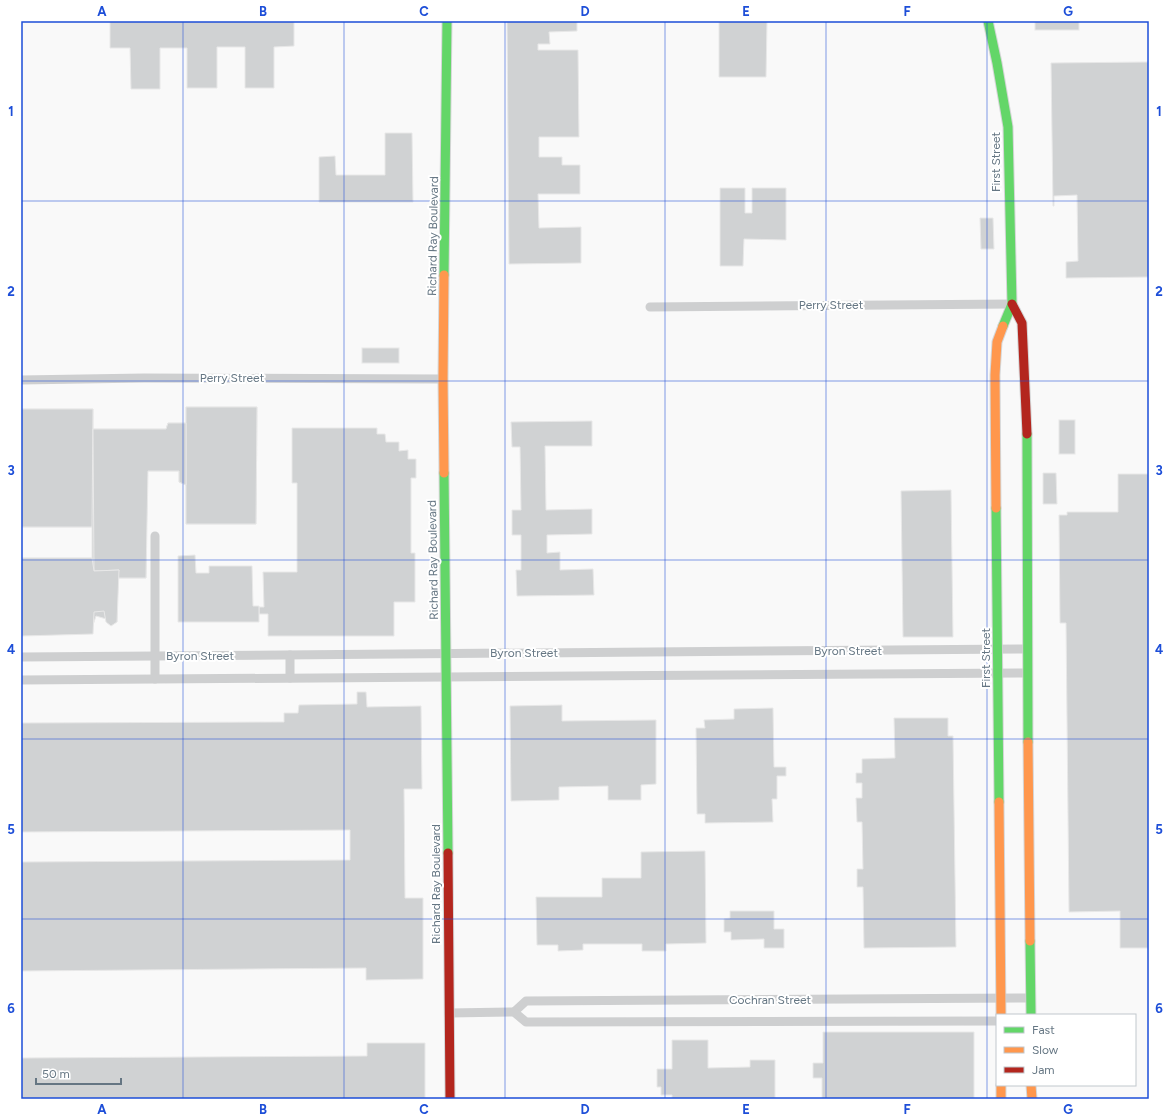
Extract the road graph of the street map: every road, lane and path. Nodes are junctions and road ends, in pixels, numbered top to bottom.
1 (447, 21) edge
2 (988, 21) edge
3 (1012, 304) junction
4 (650, 306) dead end
5 (443, 379) junction
6 (21, 380) edge
7 (155, 536) dead end
8 (998, 649) junction
9 (1027, 649) junction
10 (446, 653) junction
11 (290, 655) junction
12 (155, 656) junction
13 (21, 657) edge
14 (998, 674) junction
15 (1027, 674) junction
16 (446, 677) junction
17 (290, 678) junction
18 (154, 679) junction
19 (21, 680) edge
20 (1001, 998) junction
21 (1030, 998) junction
22 (514, 1012) junction
23 (449, 1013) junction
24 (1001, 1014) edge
25 (1030, 1014) edge
26 (996, 1021) edge
27 (1001, 1086) edge
28 (1032, 1086) edge
29 (450, 1099) edge
30 (1001, 1099) edge
31 (1032, 1099) edge

1 - 5 street, Richard Ray Boulevard
2 - 3 street, First Street
3 - 4 street, Perry Street
3 - 8 street, First Street
3 - 9 street, First Street
5 - 6 street, Perry Street
5 - 10 street, Richard Ray Boulevard
7 - 12 street
8 - 9 street, Byron Street
8 - 10 street, Byron Street
8 - 14 street, First Street
9 - 15 street, First Street
10 - 11 street, Byron Street
10 - 16 street, Richard Ray Boulevard
11 - 12 street, Byron Street
11 - 17 street
12 - 13 street, Byron Street
12 - 18 street
14 - 15 street, Byron Street
14 - 16 street, Byron Street
14 - 20 street, First Street
15 - 21 street, First Street
16 - 17 street, Byron Street
16 - 23 street, Richard Ray Boulevard
17 - 18 street, Byron Street
18 - 19 street, Byron Street
20 - 21 street, Cochran Street
20 - 22 street, Cochran Street
20 - 24 street, First Street
21 - 25 street, First Street
22 - 23 street
22 - 26 street, Cochran Street
23 - 29 street, Richard Ray Boulevard
27 - 30 street
28 - 31 street

